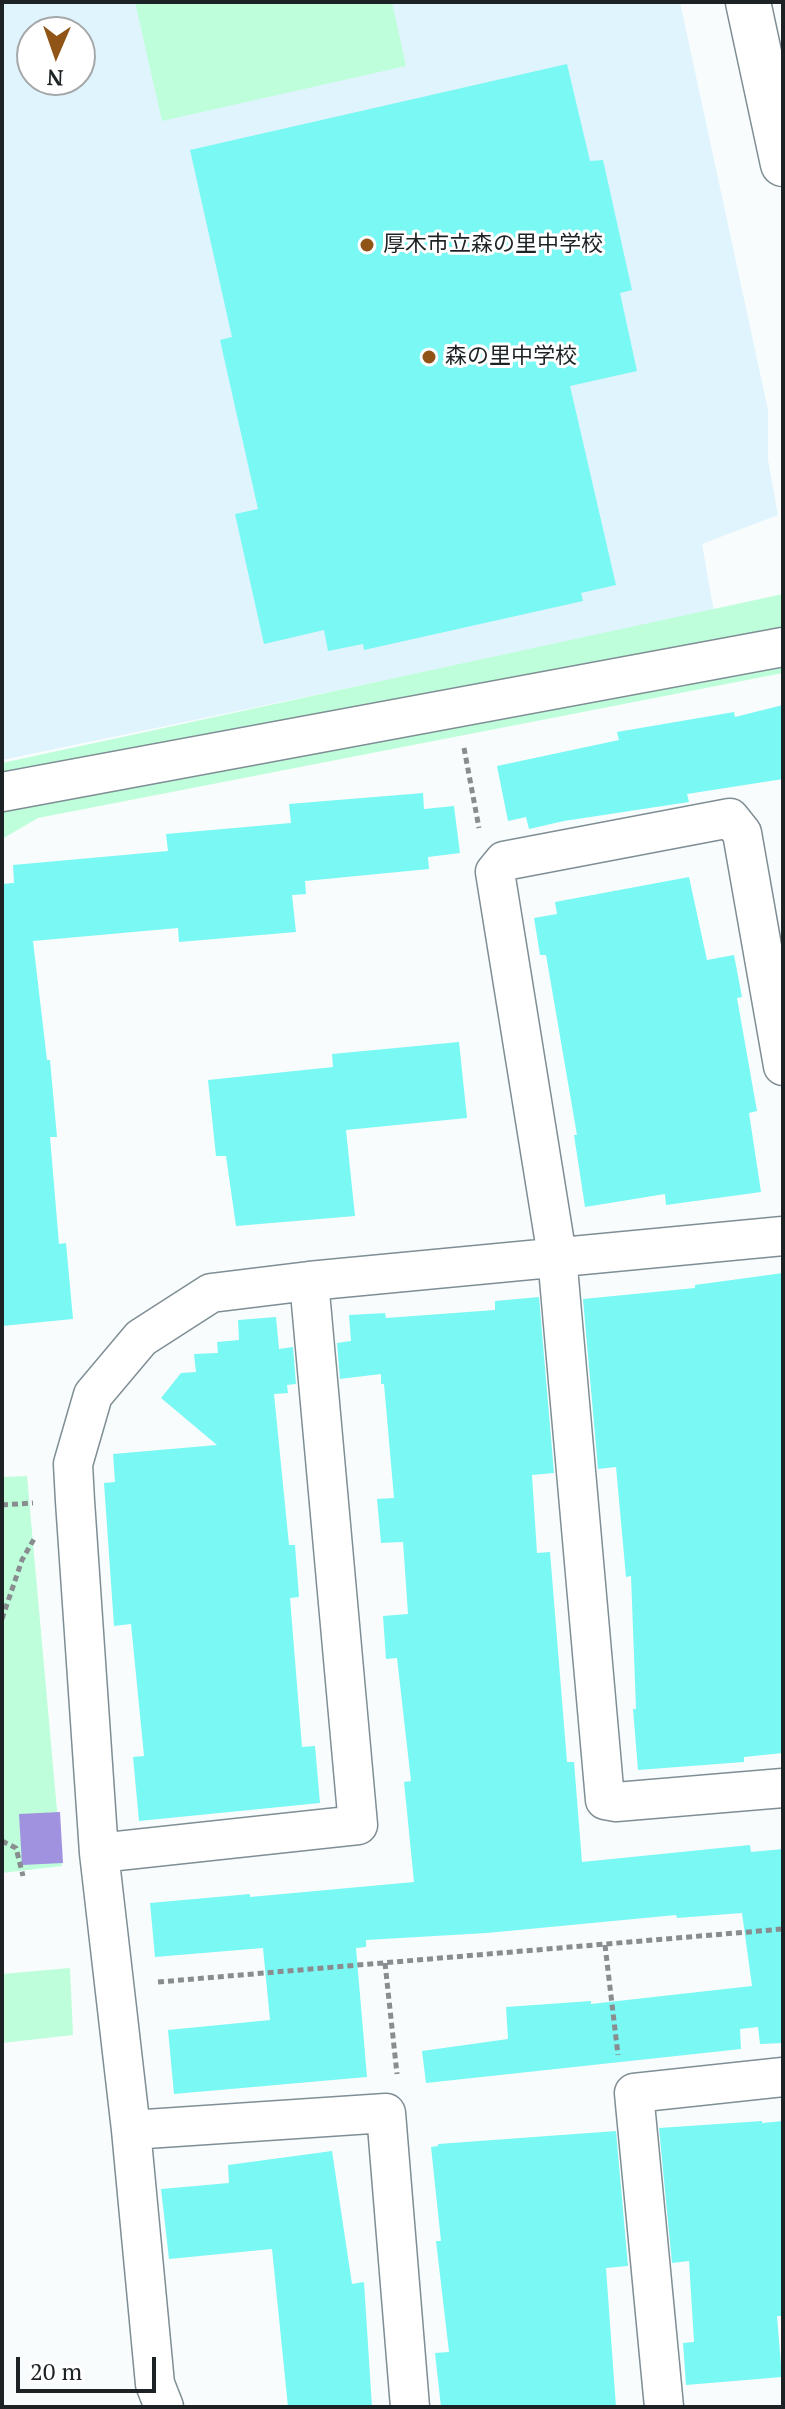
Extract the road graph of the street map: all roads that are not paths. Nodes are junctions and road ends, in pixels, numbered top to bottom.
1 (748, 2) edge
2 (783, 164) edge
3 (783, 647) edge
4 (2, 792) edge
5 (783, 1066) edge
6 (783, 1236) edge
7 (557, 1256) junction
8 (309, 1281) junction
9 (783, 1788) edge
10 (99, 1853) junction
11 (783, 2077) edge
12 (131, 2130) junction
13 (164, 2407) edge
14 (410, 2407) edge
15 (664, 2407) edge

1 - 2 street
3 - 4 street
5 - 7 street
6 - 7 street
7 - 8 street
7 - 9 street
8 - 10 street
8 - 10 street
10 - 12 street
11 - 15 street
12 - 13 street
12 - 14 street

